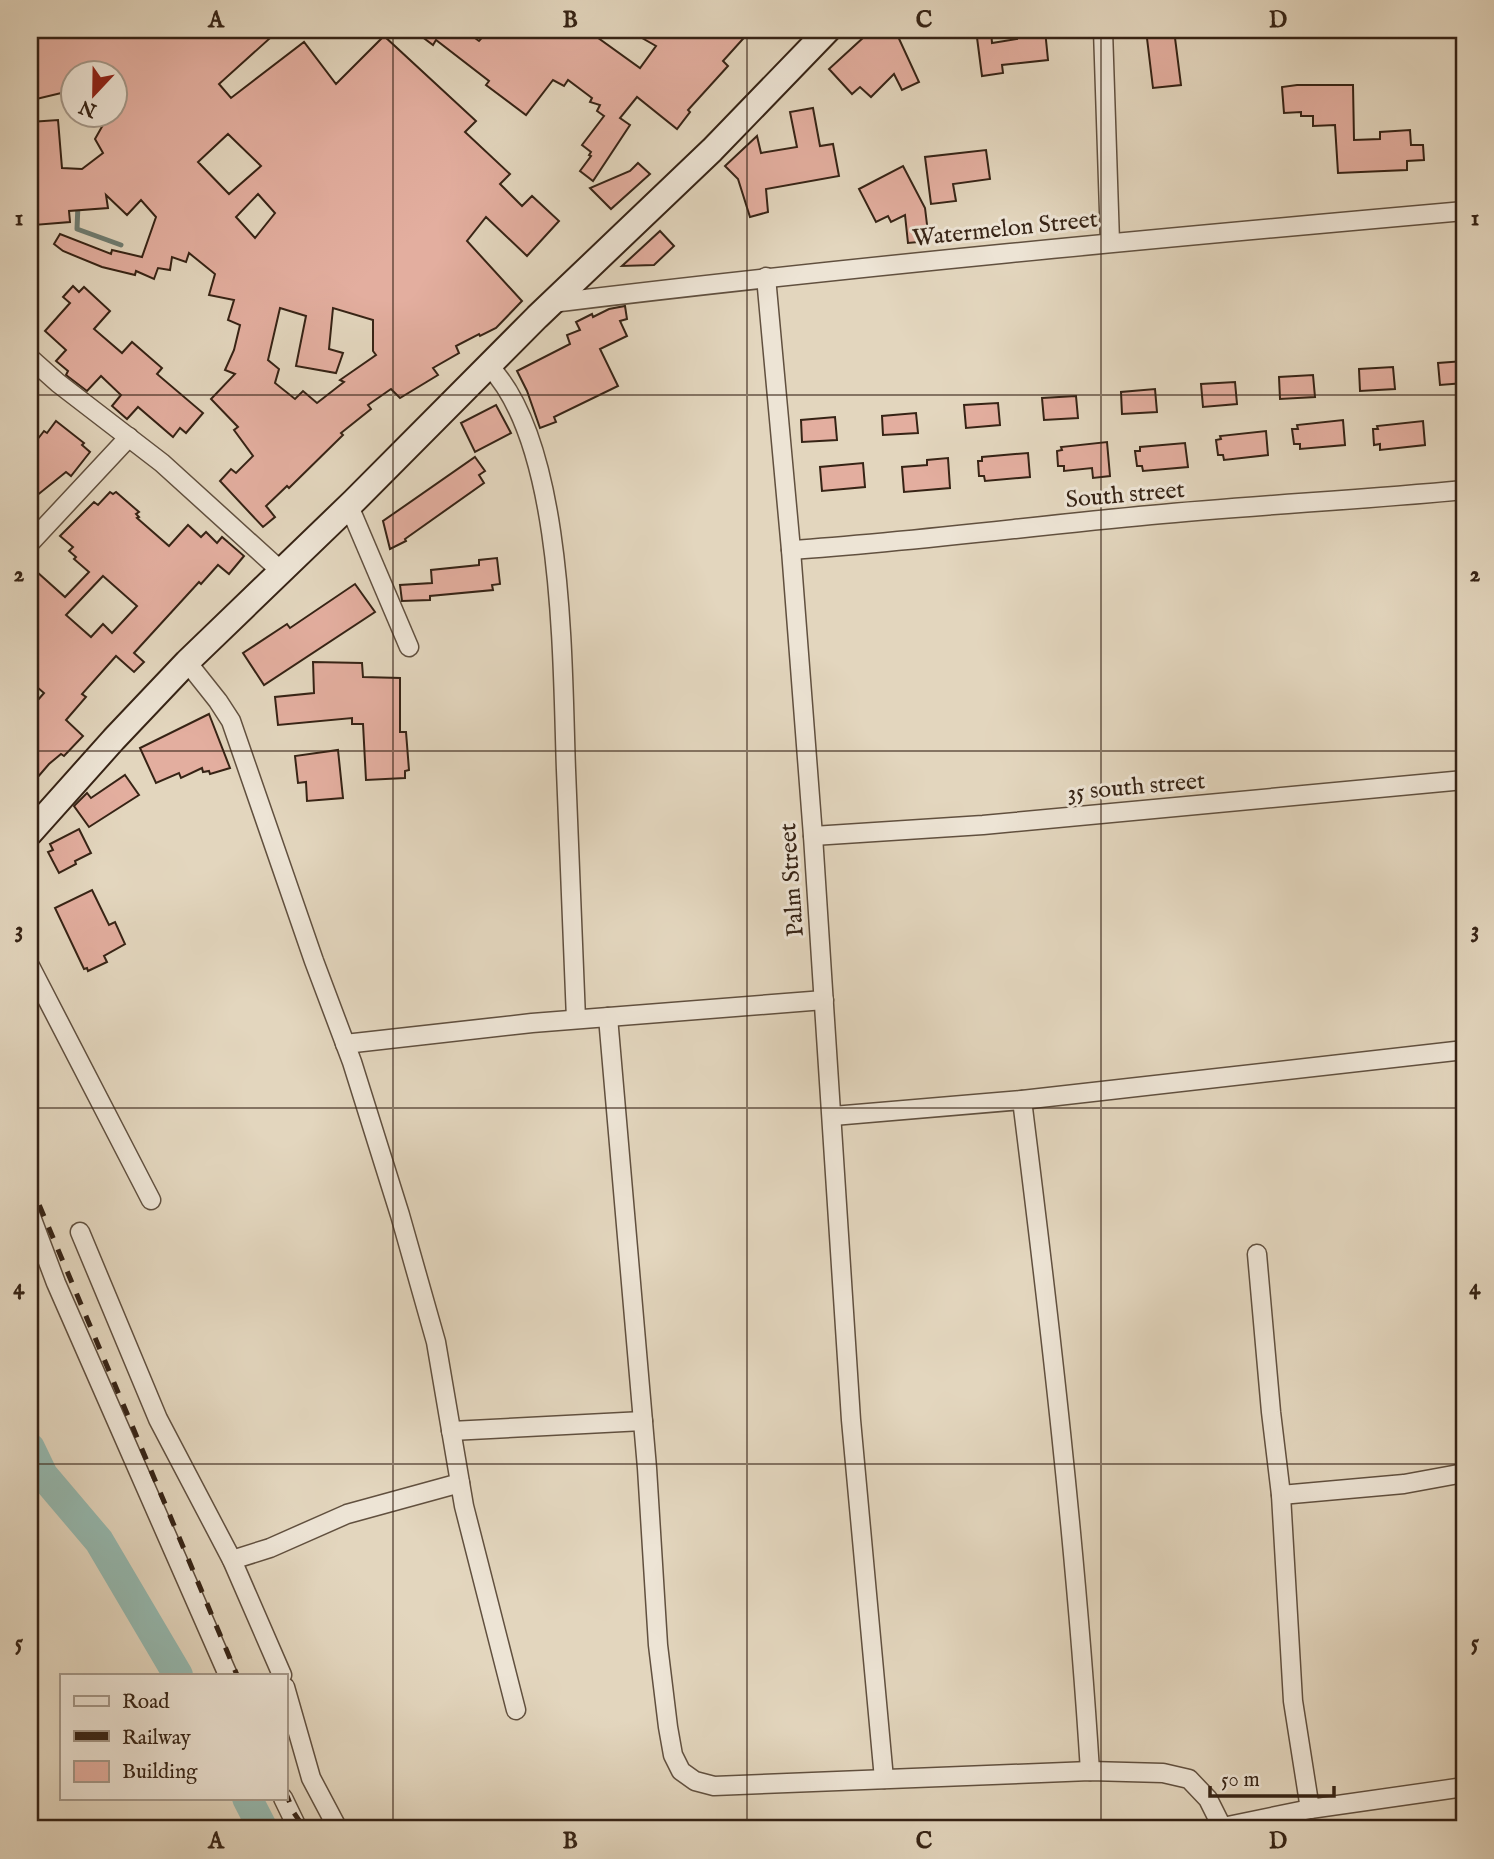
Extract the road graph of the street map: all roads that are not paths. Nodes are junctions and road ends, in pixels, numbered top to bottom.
1 (828, 30) edge
2 (1103, 30) edge
3 (1464, 211) edge
4 (1111, 242) junction
5 (766, 277) junction
6 (552, 303) junction
7 (30, 358) edge
8 (489, 366) junction
9 (129, 437) junction
10 (1464, 490) edge
11 (349, 506) junction
12 (30, 542) edge
13 (791, 550) junction
14 (281, 570) junction
15 (409, 648) dead end
16 (187, 662) junction
17 (1464, 780) edge
18 (33, 822) edge
19 (813, 836) junction
20 (30, 966) edge
21 (824, 1000) junction
22 (608, 1017) junction
23 (576, 1020) junction
24 (345, 1044) junction
25 (1464, 1050) edge
26 (1022, 1100) junction
27 (833, 1116) junction
28 (151, 1200) dead end
29 (30, 1214) edge
30 (80, 1232) dead end
31 (1257, 1254) dead end
32 (643, 1421) junction
33 (451, 1431) junction
34 (1464, 1473) edge
35 (460, 1483) junction
36 (1281, 1495) junction
37 (232, 1560) junction
38 (228, 1674) edge
39 (282, 1674) edge
40 (287, 1694) edge
41 (516, 1710) dead end
42 (1090, 1771) junction
43 (884, 1779) junction
44 (1464, 1787) edge
45 (284, 1800) edge
46 (1310, 1809) junction
47 (1223, 1828) edge
48 (298, 1829) edge
49 (338, 1829) edge

1 - 6 main road
2 - 4 street
3 - 4 street, Watermelon Street
4 - 5 street, Watermelon Street
5 - 6 street, Watermelon Street
5 - 13 street, Palm Street
6 - 8 main road
7 - 9 street
8 - 11 main road
8 - 23 street
9 - 12 street
9 - 14 street
10 - 13 street, South street
11 - 14 main road
11 - 15 street
13 - 19 street, Palm Street
14 - 16 main road
16 - 18 main road
16 - 24 street
17 - 19 street, 35 south street
19 - 21 street, Palm Street
20 - 28 street
21 - 22 street
21 - 27 street, Palm Street
22 - 23 street
22 - 32 street
23 - 24 street
24 - 33 street
25 - 26 street
26 - 27 street
26 - 42 street
27 - 43 street, Palm Street
29 - 38 street
30 - 37 street
31 - 36 street
32 - 33 street
32 - 43 street
33 - 35 street
34 - 36 street
35 - 37 street
35 - 41 street
36 - 46 street
37 - 39 street
40 - 49 street
42 - 43 street
42 - 47 street
44 - 46 street
45 - 48 street
46 - 47 street

